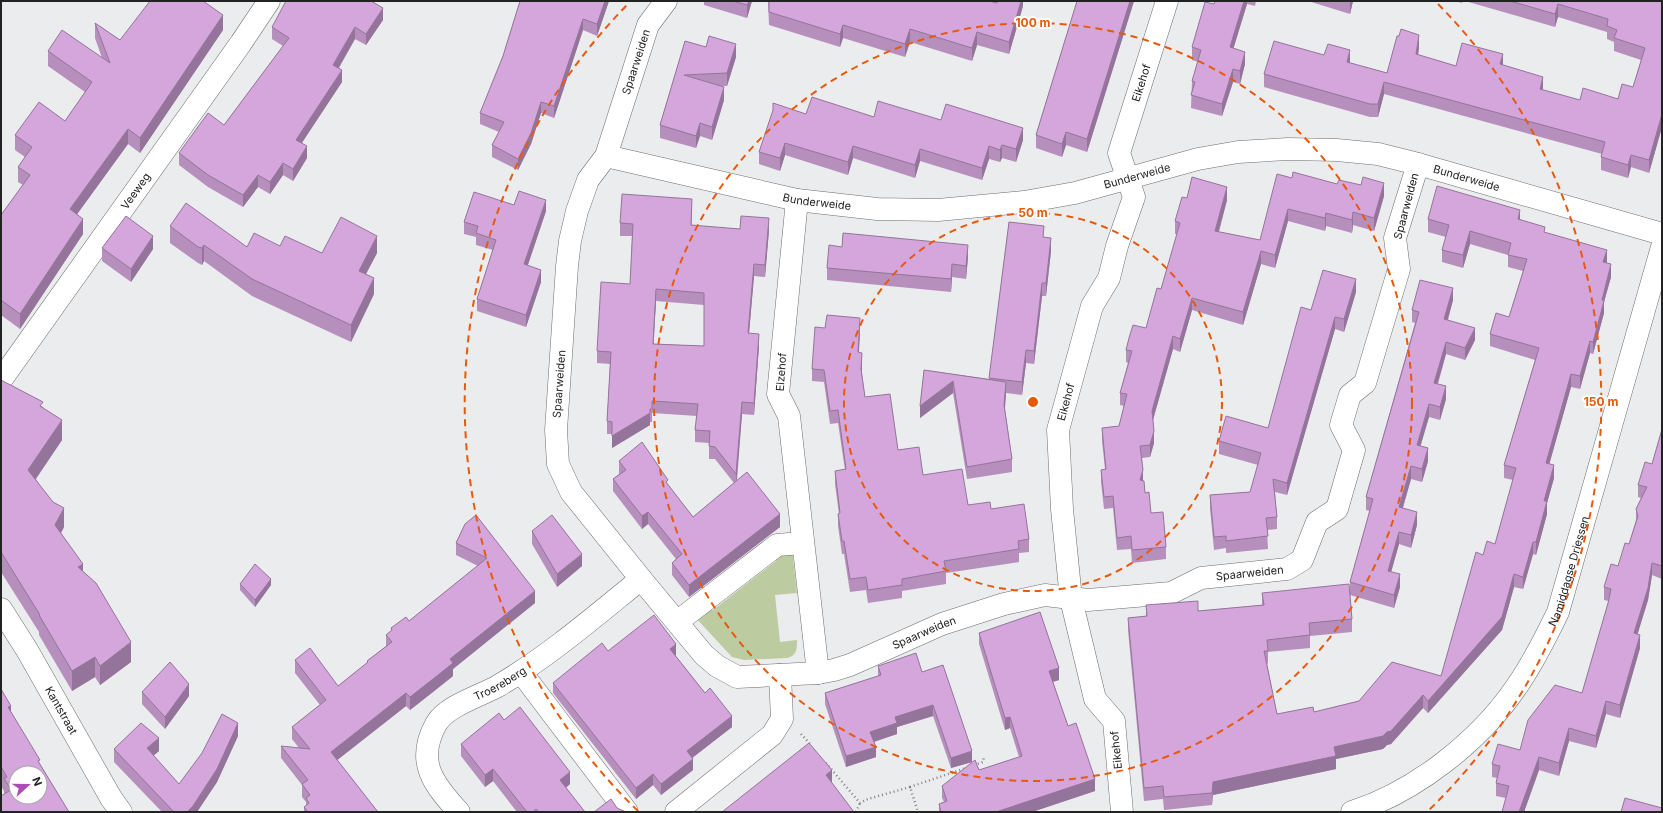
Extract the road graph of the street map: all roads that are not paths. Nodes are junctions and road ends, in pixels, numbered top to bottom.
1 (269, 1) edge
2 (666, 1) edge
3 (1167, 1) edge
4 (606, 156) junction
5 (1418, 164) junction
6 (1129, 179) junction
7 (797, 200) junction
8 (1662, 234) edge
9 (1662, 247) edge
10 (1, 380) edge
11 (802, 543) junction
12 (641, 579) junction
13 (1071, 599) junction
14 (1, 609) edge
15 (677, 622) junction
16 (521, 672) junction
17 (818, 673) junction
18 (780, 675) junction
19 (121, 812) edge
20 (459, 812) edge
21 (627, 812) edge
22 (676, 812) edge
23 (1122, 812) edge
24 (1352, 812) edge

1 - 10 street, Veeweg
2 - 4 street, Spaarweiden
3 - 6 street, Eikehof
4 - 7 street, Bunderweide
4 - 12 street, Spaarweiden
5 - 6 street, Bunderweide
5 - 8 street, Bunderweide
5 - 13 street, Spaarweiden
6 - 7 street, Bunderweide
6 - 13 street, Eikehof
7 - 11 street, Elzehof
9 - 24 street, Namiddagse Driessen
11 - 15 street
11 - 17 street, Elzehof
12 - 15 street, Spaarweiden
12 - 16 street, Troereberg
13 - 17 street, Spaarweiden
13 - 23 street, Eikehof
14 - 19 street, Kantstraat
15 - 18 street, Spaarweiden
16 - 20 street, Troereberg
16 - 21 street
17 - 18 street, Spaarweiden
18 - 22 street

